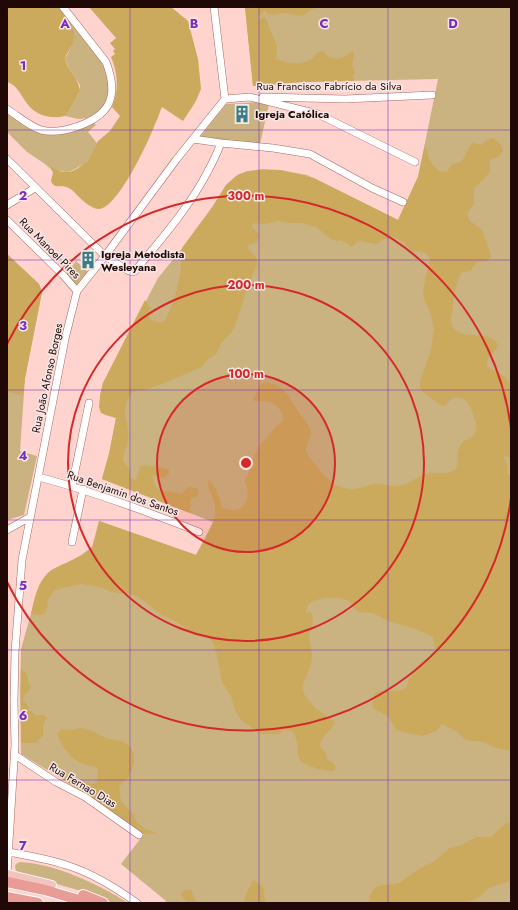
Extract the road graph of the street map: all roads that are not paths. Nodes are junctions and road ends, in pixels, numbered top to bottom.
1 (63, 7) edge
2 (214, 7) edge
3 (432, 95) dead end
4 (250, 97) junction
5 (225, 99) junction
6 (7, 109) edge
7 (193, 139) junction
8 (222, 143) junction
9 (7, 159) edge
10 (415, 162) dead end
11 (35, 188) junction
12 (403, 202) dead end
13 (7, 205) edge
14 (7, 220) edge
15 (105, 256) junction
16 (77, 291) junction
17 (89, 403) dead end
18 (38, 477) junction
19 (72, 486) junction
20 (83, 489) junction
21 (30, 518) junction
22 (7, 530) edge
23 (200, 532) dead end
24 (72, 542) dead end
25 (10, 677) edge
26 (14, 755) junction
27 (139, 835) dead end
28 (9, 852) junction
29 (7, 874) edge
30 (7, 882) edge
31 (52, 884) joint
32 (7, 897) edge
33 (38, 903) edge
34 (89, 903) edge
35 (103, 903) edge
36 (137, 903) edge

1 - 6 street
2 - 5 street
3 - 4 street, Rua Francisco Fabrício da Silva
4 - 5 street
4 - 10 street
5 - 7 street, Rua João Afonso Borges
7 - 8 street
7 - 15 street, Rua João Afonso Borges
8 - 12 street
8 - 15 street
9 - 11 street
11 - 13 street
11 - 15 street
14 - 16 street, Rua Manoel Pires
15 - 16 street, Rua João Afonso Borges
16 - 18 street, Rua João Afonso Borges
17 - 19 street
18 - 19 street, Rua Benjamin dos Santos
18 - 21 street, Rua João Afonso Borges
19 - 20 street, Rua Benjamin dos Santos
20 - 23 street, Rua Benjamin dos Santos
20 - 24 street
21 - 22 street
21 - 25 street, Rua João Afonso Borges
25 - 26 street, Rua João Afonso Borges
26 - 27 street, Rua Fernao Dias
26 - 28 street, Rua João Afonso Borges
28 - 29 street, Rua João Afonso Borges
28 - 36 street
29 - 31 main road
30 - 34 highway
31 - 35 highway
32 - 33 highway

